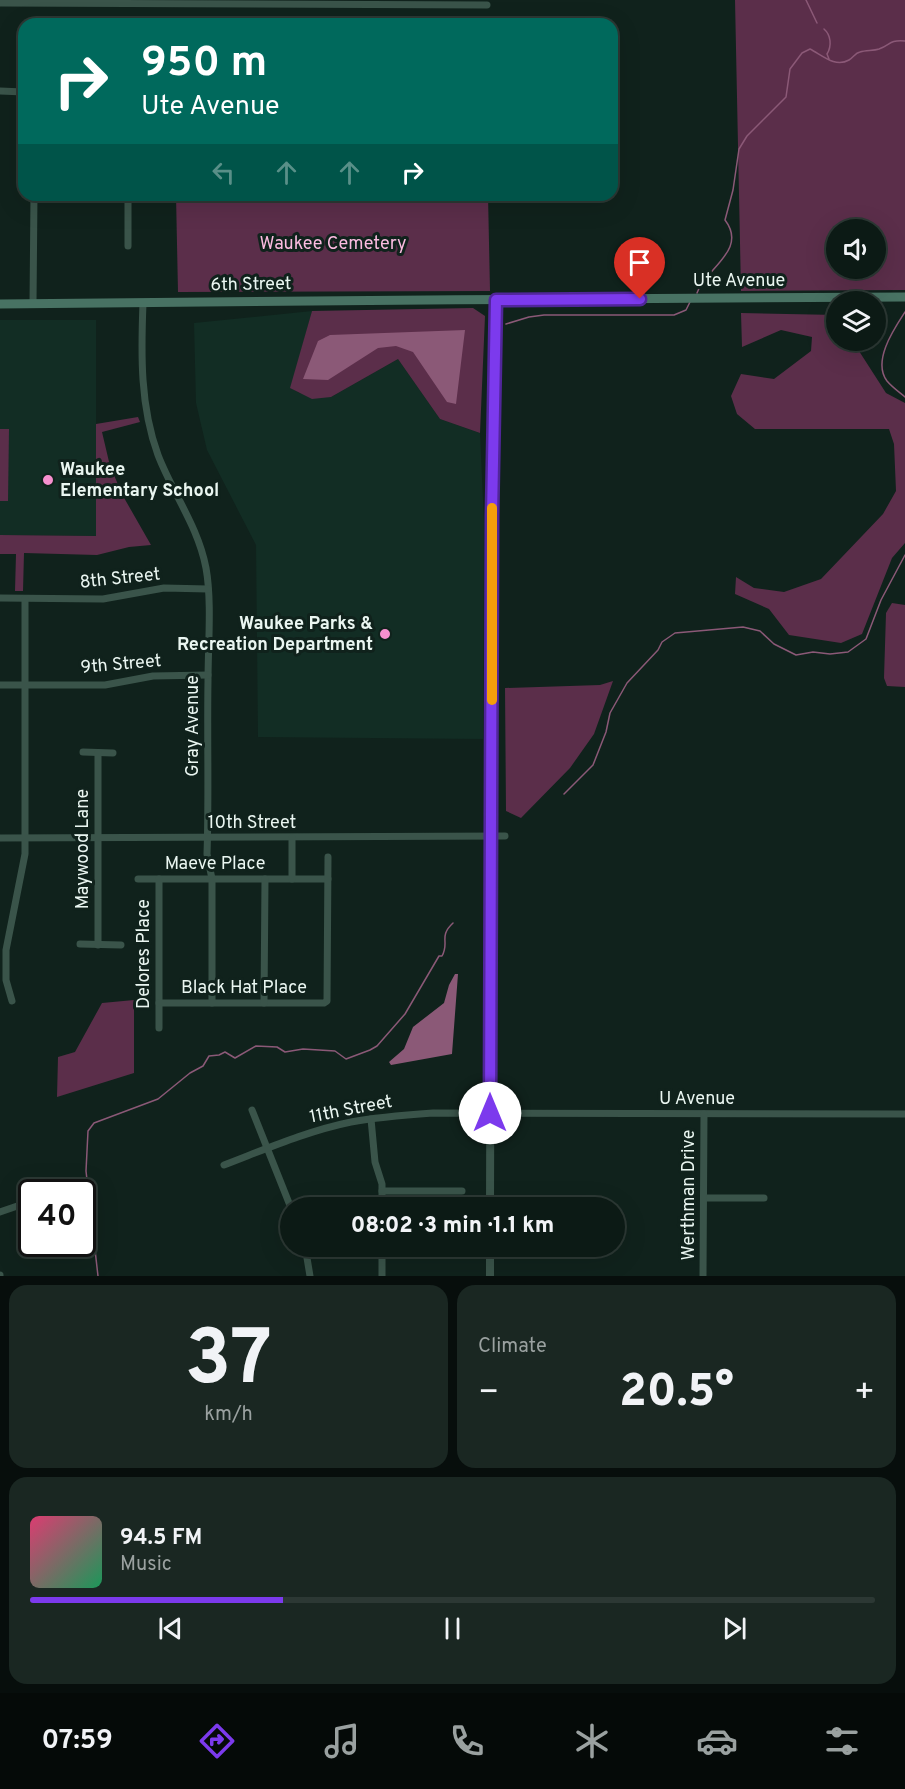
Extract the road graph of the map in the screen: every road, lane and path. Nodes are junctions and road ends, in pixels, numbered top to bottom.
1 (13, 1) edge
2 (94, 2) edge
3 (172, 2) edge
4 (251, 2) edge
5 (441, 2) edge
6 (0, 3) edge
7 (487, 5) dead end
8 (0, 91) edge
9 (18, 92) edge
10 (34, 201) edge
11 (128, 201) edge
12 (128, 246) dead end
13 (905, 297) edge
14 (499, 300) junction
15 (143, 303) junction
16 (0, 304) edge
17 (33, 304) junction
18 (208, 589) junction
19 (0, 598) edge
20 (26, 599) junction
21 (208, 675) junction
22 (0, 685) edge
23 (25, 685) junction
24 (83, 752) dead end
25 (98, 753) junction
26 (113, 753) dead end
27 (491, 836) junction
28 (505, 836) dead end
29 (0, 838) edge
30 (26, 838) junction
31 (98, 838) junction
32 (207, 838) junction
33 (292, 838) junction
34 (328, 857) dead end
35 (138, 879) dead end
36 (159, 879) junction
37 (212, 879) junction
38 (265, 879) junction
39 (292, 879) junction
40 (328, 879) junction
41 (80, 944) dead end
42 (98, 945) junction
43 (121, 945) dead end
44 (12, 1000) dead end
45 (159, 1003) junction
46 (212, 1003) junction
47 (264, 1004) junction
48 (159, 1028) dead end
49 (252, 1110) dead end
50 (490, 1113) junction
51 (704, 1114) junction
52 (905, 1114) edge
53 (371, 1119) junction
54 (267, 1148) junction
55 (224, 1165) dead end
56 (382, 1191) junction
57 (462, 1191) dead end
58 (287, 1197) edge
59 (382, 1197) edge
60 (490, 1197) edge
61 (704, 1198) junction
62 (764, 1198) dead end
63 (18, 1206) edge
64 (0, 1212) edge
65 (307, 1257) edge
66 (382, 1257) edge
67 (490, 1257) edge
68 (310, 1276) edge
69 (382, 1276) edge
70 (490, 1276) edge
71 (703, 1276) edge

1 - 2 street
1 - 6 street
2 - 3 street
3 - 4 street
4 - 5 street
5 - 7 street
8 - 9 street
10 - 17 street
11 - 12 street
13 - 14 main road, Ute Avenue
14 - 15 main road, 6th Street
14 - 27 street
15 - 17 main road, 6th Street
15 - 18 street, Gray Avenue
16 - 17 main road, 6th Street
18 - 20 street, 8th Street
18 - 21 street, Gray Avenue
19 - 20 street, 8th Street
20 - 23 street
21 - 23 street, 9th Street
21 - 32 street, Gray Avenue
22 - 23 street, 9th Street
23 - 30 street
24 - 25 street
25 - 26 street
25 - 31 street, Maywood Lane
27 - 28 street, 10th Street
27 - 33 street, 10th Street
27 - 50 street
29 - 30 street, 10th Street
30 - 31 street, 10th Street
30 - 44 street
31 - 32 street, 10th Street
31 - 42 street, Maywood Lane
32 - 33 street, 10th Street
32 - 37 street, Gray Avenue
33 - 39 street
34 - 40 street, Black Hat Place
35 - 36 street, Maeve Place
36 - 37 street, Maeve Place
36 - 45 street, Delores Place
37 - 38 street, Maeve Place
37 - 46 street, Gray Avenue
38 - 39 street, Maeve Place
38 - 47 street
39 - 40 street, Maeve Place
40 - 47 street, Black Hat Place
41 - 42 street
42 - 43 street
45 - 46 street, Black Hat Place
45 - 48 street, Delores Place
46 - 47 street, Black Hat Place
49 - 54 street
50 - 51 street, U Avenue
50 - 53 street, 11th Street
50 - 60 street
51 - 52 street, U Avenue
51 - 61 street, Werthman Drive
53 - 54 street, 11th Street
53 - 56 street
54 - 55 street, 11th Street
54 - 58 street
56 - 57 street
56 - 59 street
61 - 62 street
61 - 71 street, Werthman Drive
63 - 64 street
65 - 68 street
66 - 69 street
67 - 70 street

